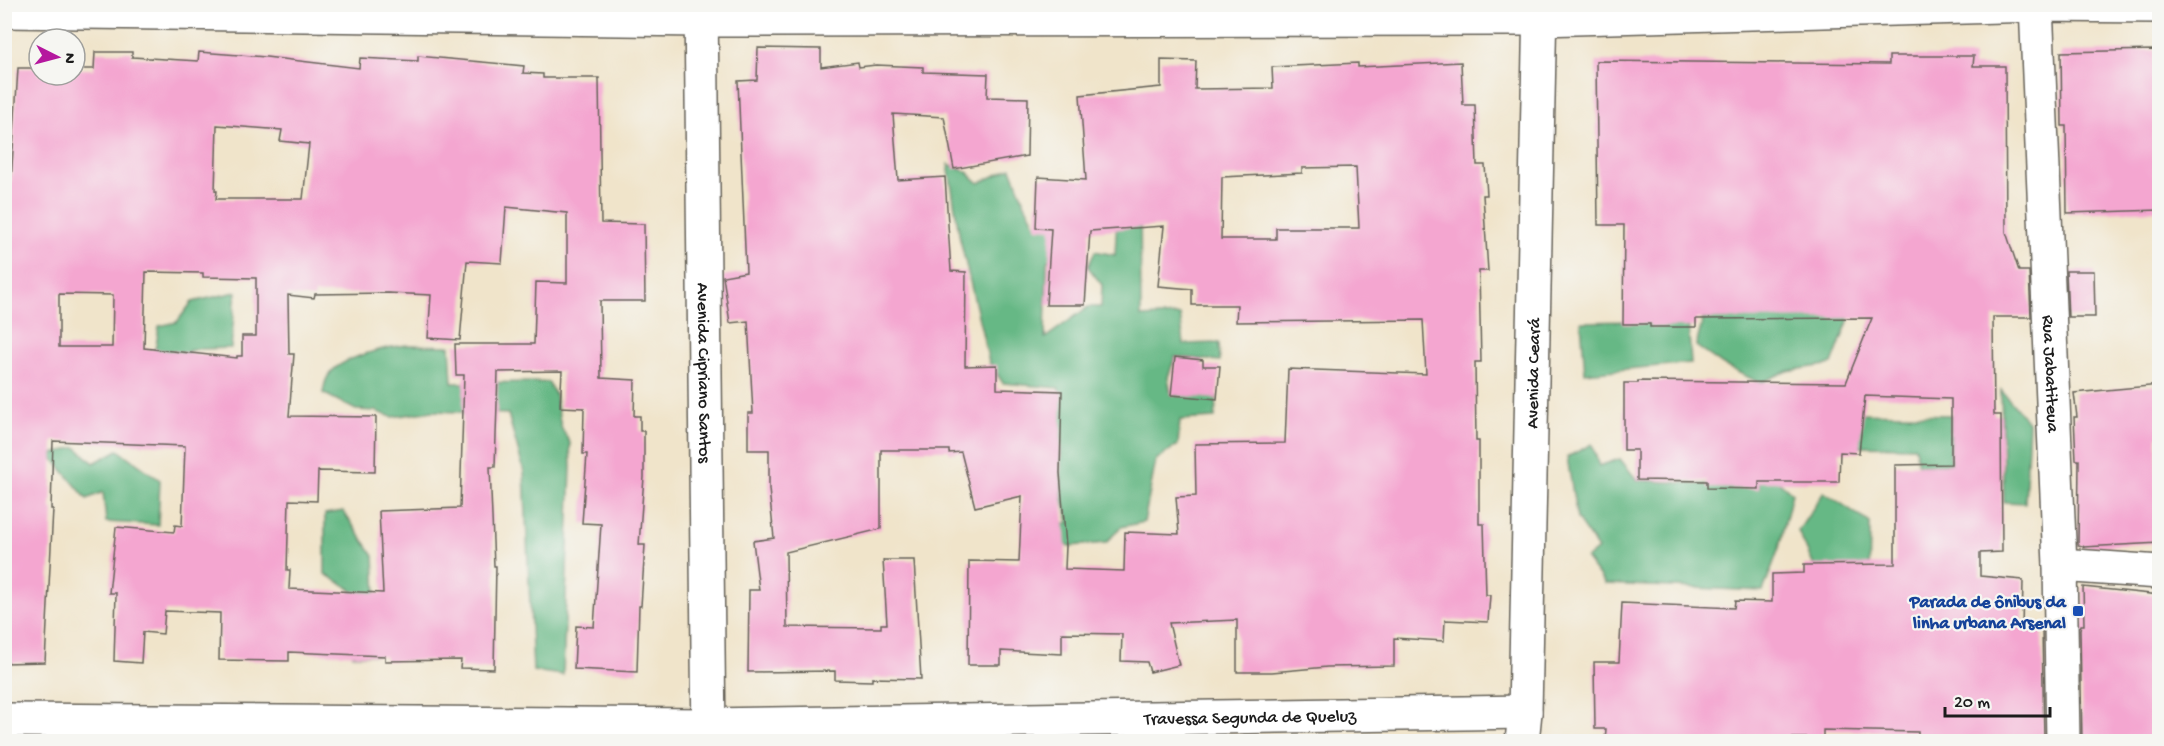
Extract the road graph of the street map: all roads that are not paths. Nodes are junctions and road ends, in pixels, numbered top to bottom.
1 (2036, 5) edge
2 (2160, 6) edge
3 (4, 11) edge
4 (701, 12) edge
5 (1540, 12) edge
6 (2060, 565) junction
7 (2160, 572) edge
8 (4, 720) edge
9 (1524, 727) edge
10 (709, 733) edge
11 (2063, 741) edge

1 - 2 street
1 - 5 street
1 - 6 street, Rua Jabatiteua
3 - 4 street
4 - 5 street
4 - 10 street, Avenida Cipriano Santos
5 - 9 street, Avenida Ceará
6 - 7 street
6 - 11 street, Rua Jabatiteua
8 - 10 street, Travessa Segunda de Queluz
9 - 10 street, Travessa Segunda de Queluz

